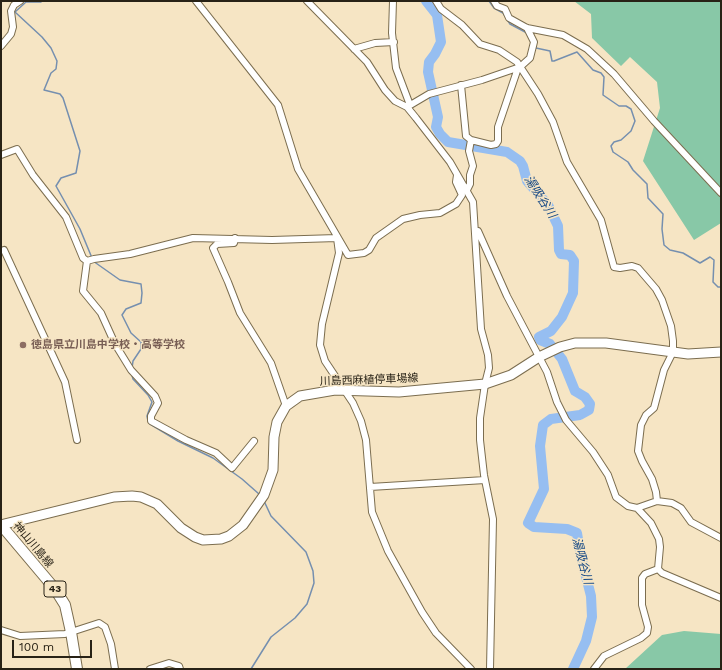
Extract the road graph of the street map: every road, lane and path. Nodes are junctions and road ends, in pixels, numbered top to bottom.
1 (20, 1) edge
2 (196, 1) edge
3 (307, 1) edge
4 (393, 1) edge
5 (436, 1) edge
6 (494, 1) edge
7 (527, 28) junction
8 (394, 42) junction
9 (1, 46) edge
10 (354, 49) junction
11 (519, 67) junction
12 (461, 84) junction
13 (408, 106) junction
14 (471, 142) junction
15 (1, 155) edge
16 (457, 174) junction
17 (467, 190) junction
18 (721, 193) edge
19 (476, 226) junction
20 (235, 238) junction
21 (338, 238) junction
22 (2, 249) edge
23 (91, 260) junction
24 (672, 352) junction
25 (721, 352) edge
26 (539, 357) junction
27 (485, 384) junction
28 (345, 391) junction
29 (286, 406) junction
30 (77, 440) dead end
31 (254, 441) dead end
32 (485, 480) junction
33 (370, 487) junction
34 (657, 500) junction
35 (637, 508) junction
36 (1, 525) edge
37 (721, 538) edge
38 (658, 569) junction
39 (721, 598) edge
40 (1, 630) edge
41 (72, 632) junction
42 (77, 669) edge
43 (115, 669) edge
44 (150, 669) edge
45 (180, 669) edge
46 (470, 669) edge
47 (490, 669) edge
48 (594, 669) edge

1 - 9 street
2 - 21 street
3 - 10 street
4 - 8 street
5 - 11 street
6 - 7 street
7 - 11 street
7 - 18 street
8 - 10 street
8 - 13 street
10 - 13 street
11 - 12 street
11 - 14 street
11 - 24 street
12 - 13 street
12 - 14 street
13 - 16 street
14 - 17 street
15 - 23 street
16 - 17 street
16 - 21 street
17 - 19 street
19 - 26 street
19 - 27 street
20 - 21 street
20 - 23 street
20 - 29 street
21 - 28 street
22 - 30 street
23 - 31 street
24 - 25 main road, 川島西麻植停車場線
24 - 26 main road, 川島西麻植停車場線
24 - 34 street
26 - 27 main road, 川島西麻植停車場線
26 - 35 street
27 - 28 main road, 川島西麻植停車場線
27 - 32 street
28 - 29 main road, 川島西麻植停車場線
28 - 33 street
29 - 36 main road
32 - 33 street
32 - 47 street
33 - 46 street
34 - 35 street
34 - 37 street
35 - 38 street
36 - 41 main road, 神山川島線 / 43
38 - 39 street
38 - 48 street
40 - 41 street
41 - 42 main road, 神山川島線 / 43
41 - 43 street
44 - 45 street

